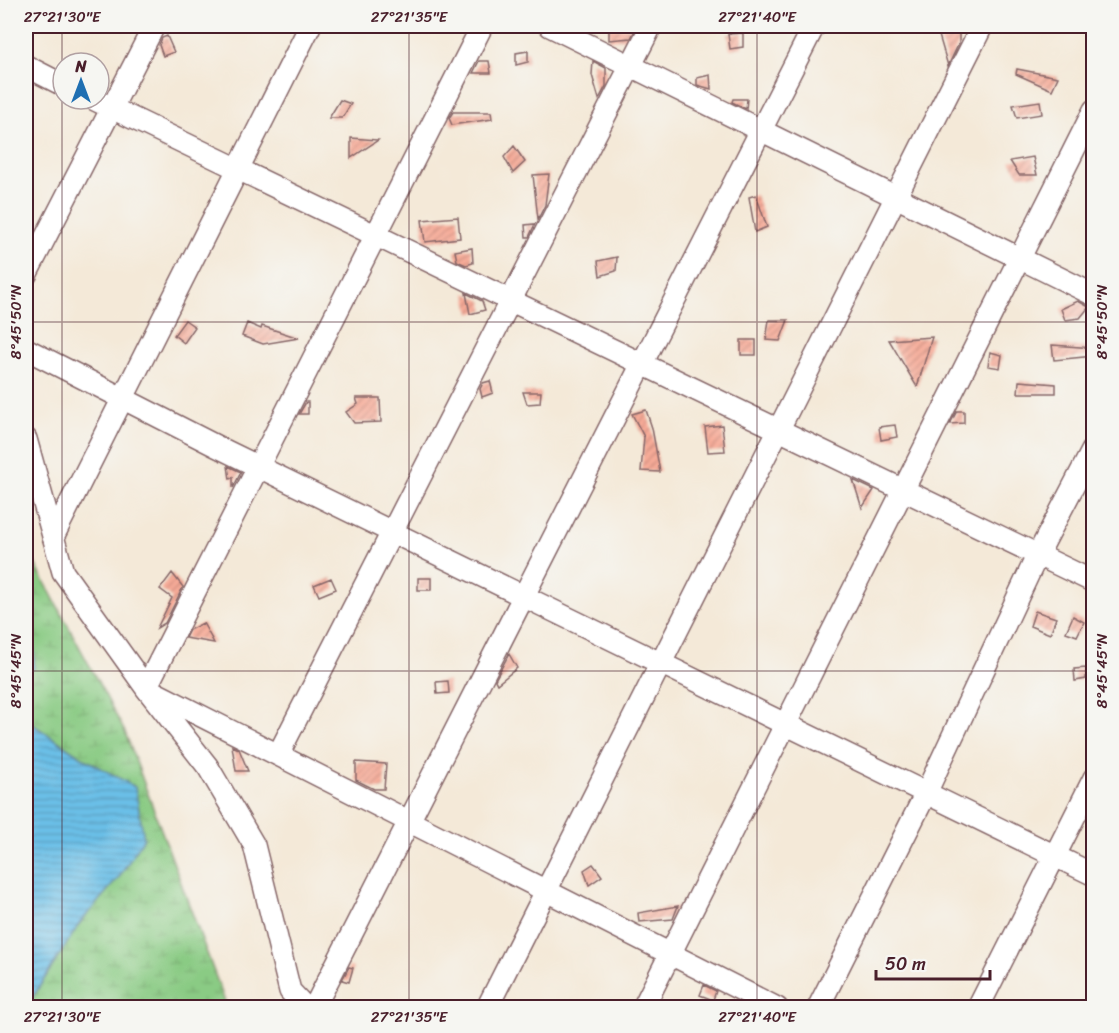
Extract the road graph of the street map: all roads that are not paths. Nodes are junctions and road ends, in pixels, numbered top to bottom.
1 (154, 26) edge
2 (310, 26) edge
3 (482, 26) edge
4 (550, 26) edge
5 (651, 26) edge
6 (814, 26) edge
7 (982, 26) edge
8 (631, 65) junction
9 (26, 66) edge
10 (51, 79) edge
11 (111, 90) edge
12 (111, 108) edge
13 (1094, 110) edge
14 (99, 111) edge
15 (761, 130) junction
16 (238, 169) junction
17 (896, 197) junction
18 (376, 236) junction
19 (1019, 258) junction
20 (26, 275) edge
21 (1094, 295) edge
22 (510, 301) junction
23 (26, 349) edge
24 (641, 365) junction
25 (123, 398) junction
26 (778, 431) junction
27 (26, 439) edge
28 (1094, 447) edge
29 (259, 467) junction
30 (902, 491) junction
31 (392, 532) junction
32 (53, 537) junction
33 (1037, 556) junction
34 (1094, 582) edge
35 (523, 596) junction
36 (660, 663) junction
37 (146, 688) junction
38 (785, 724) junction
39 (278, 755) junction
40 (1094, 778) edge
41 (926, 793) junction
42 (409, 821) junction
43 (1054, 856) junction
44 (1094, 875) edge
45 (546, 890) junction
46 (670, 953) junction
47 (306, 1008) edge
48 (314, 1008) edge
49 (487, 1008) edge
50 (643, 1008) edge
51 (777, 1008) edge
52 (818, 1008) edge
53 (978, 1008) edge

1 - 11 street
2 - 16 street
3 - 18 street
4 - 8 street
5 - 8 street
6 - 15 street
7 - 17 street
8 - 15 street
8 - 22 street
9 - 10 street
12 - 16 street
13 - 19 street
14 - 20 street
15 - 17 street
15 - 24 street
16 - 18 street
16 - 25 street
17 - 19 street
17 - 26 street
18 - 22 street
18 - 29 street
19 - 21 street
19 - 30 street
22 - 24 street
22 - 31 street
23 - 25 street
24 - 26 street
24 - 35 street
25 - 29 street
25 - 32 street
26 - 30 street
26 - 36 street
27 - 32 street
28 - 33 street
29 - 31 street
29 - 37 street
30 - 33 street
30 - 38 street
31 - 35 street
31 - 39 street
32 - 37 street
33 - 34 street
33 - 41 street
35 - 36 street
35 - 42 street
36 - 38 street
36 - 45 street
37 - 39 street
37 - 47 street
38 - 41 street
38 - 46 street
39 - 42 street
40 - 43 street
41 - 43 street
41 - 52 street
42 - 45 street
42 - 48 street
43 - 44 street
43 - 53 street
45 - 46 street
45 - 49 street
46 - 50 street
46 - 51 street

